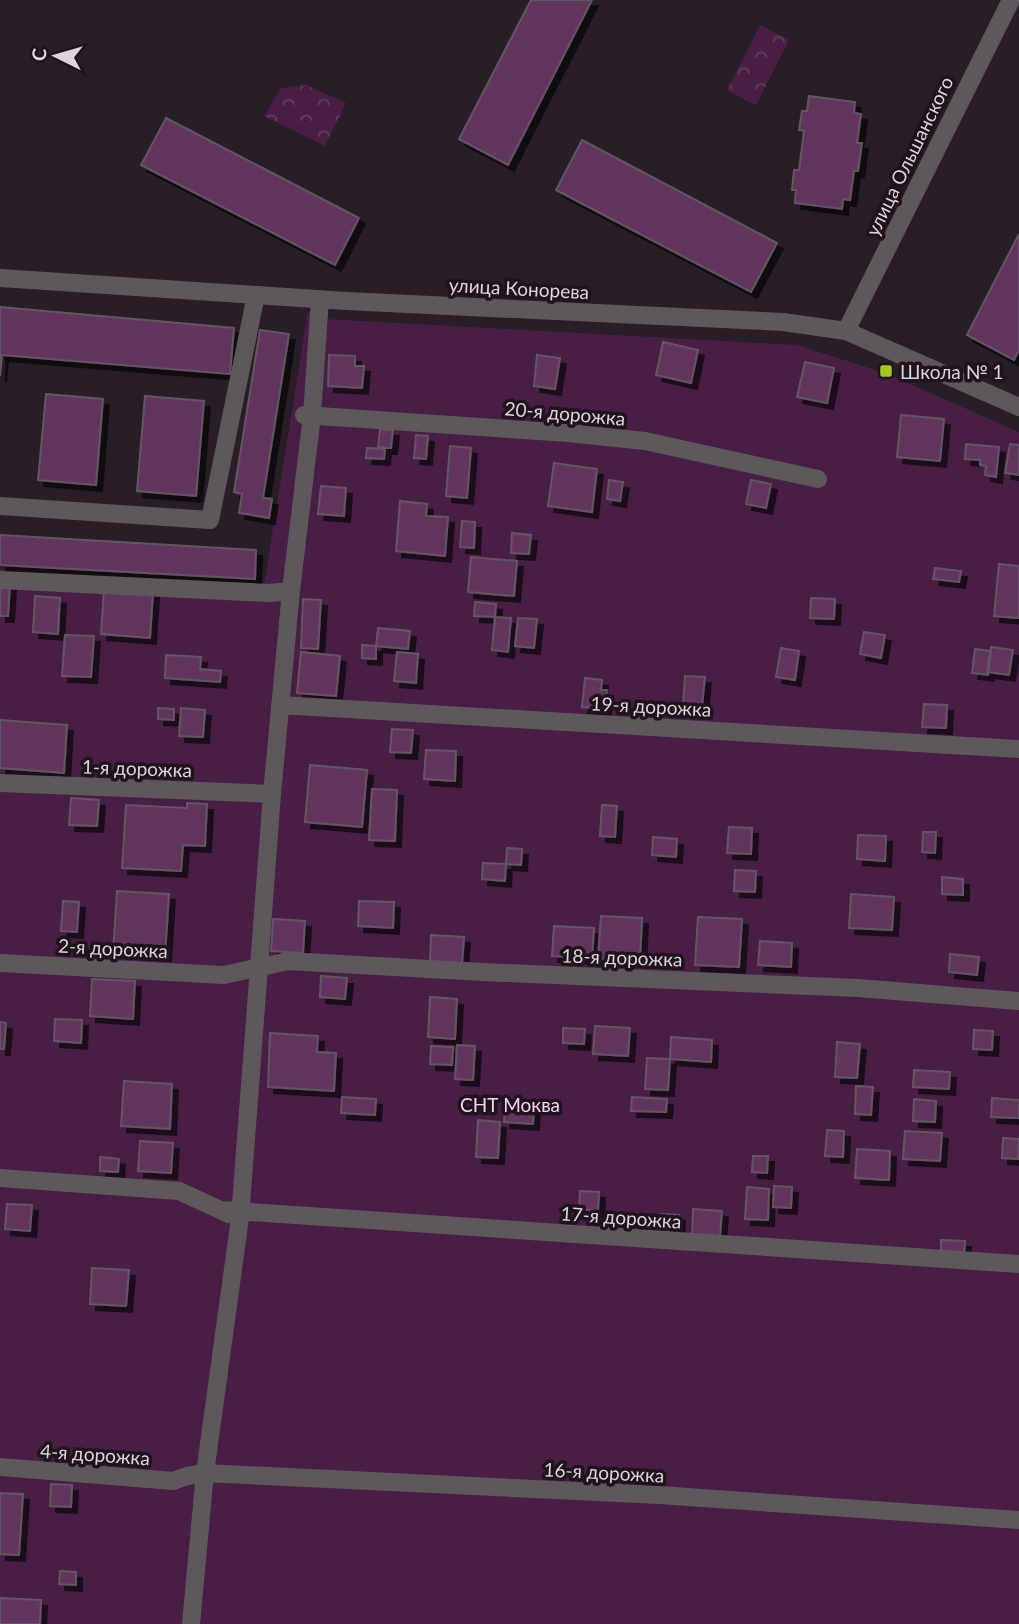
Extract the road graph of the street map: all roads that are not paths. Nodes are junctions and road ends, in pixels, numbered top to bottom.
1 (1012, 0) edge
2 (0, 278) edge
3 (256, 295) junction
4 (320, 299) junction
5 (846, 331) junction
6 (1019, 407) edge
7 (308, 415) junction
8 (818, 479) dead end
9 (0, 506) edge
10 (0, 580) edge
11 (291, 591) junction
12 (280, 705) junction
13 (1019, 749) edge
14 (0, 783) edge
15 (272, 794) junction
16 (0, 963) edge
17 (261, 966) junction
18 (224, 975) joint
19 (1019, 1001) edge
20 (0, 1178) edge
21 (240, 1215) junction
22 (1019, 1264) edge
23 (0, 1467) edge
24 (196, 1474) junction
25 (1019, 1520) edge
26 (191, 1624) edge

1 - 5 street, улица Ольшанского
2 - 3 street, улица Конорева
3 - 4 street, улица Конорева
3 - 9 street
4 - 5 street, улица Конорева
4 - 7 street
5 - 6 street, улица Конорева
7 - 8 street, 20-я дорожка
7 - 11 street
10 - 11 street
11 - 12 street
12 - 13 street, 19-я дорожка
12 - 15 street
14 - 15 street, 1-я дорожка
15 - 17 street
16 - 18 street, 2-я дорожка
17 - 18 street, 18-я дорожка
17 - 19 street, 18-я дорожка
17 - 21 street
20 - 21 street, 17-я дорожка
21 - 22 street, 17-я дорожка
21 - 24 street
23 - 24 street, 4-я дорожка
24 - 25 street, 16-я дорожка
24 - 26 street

